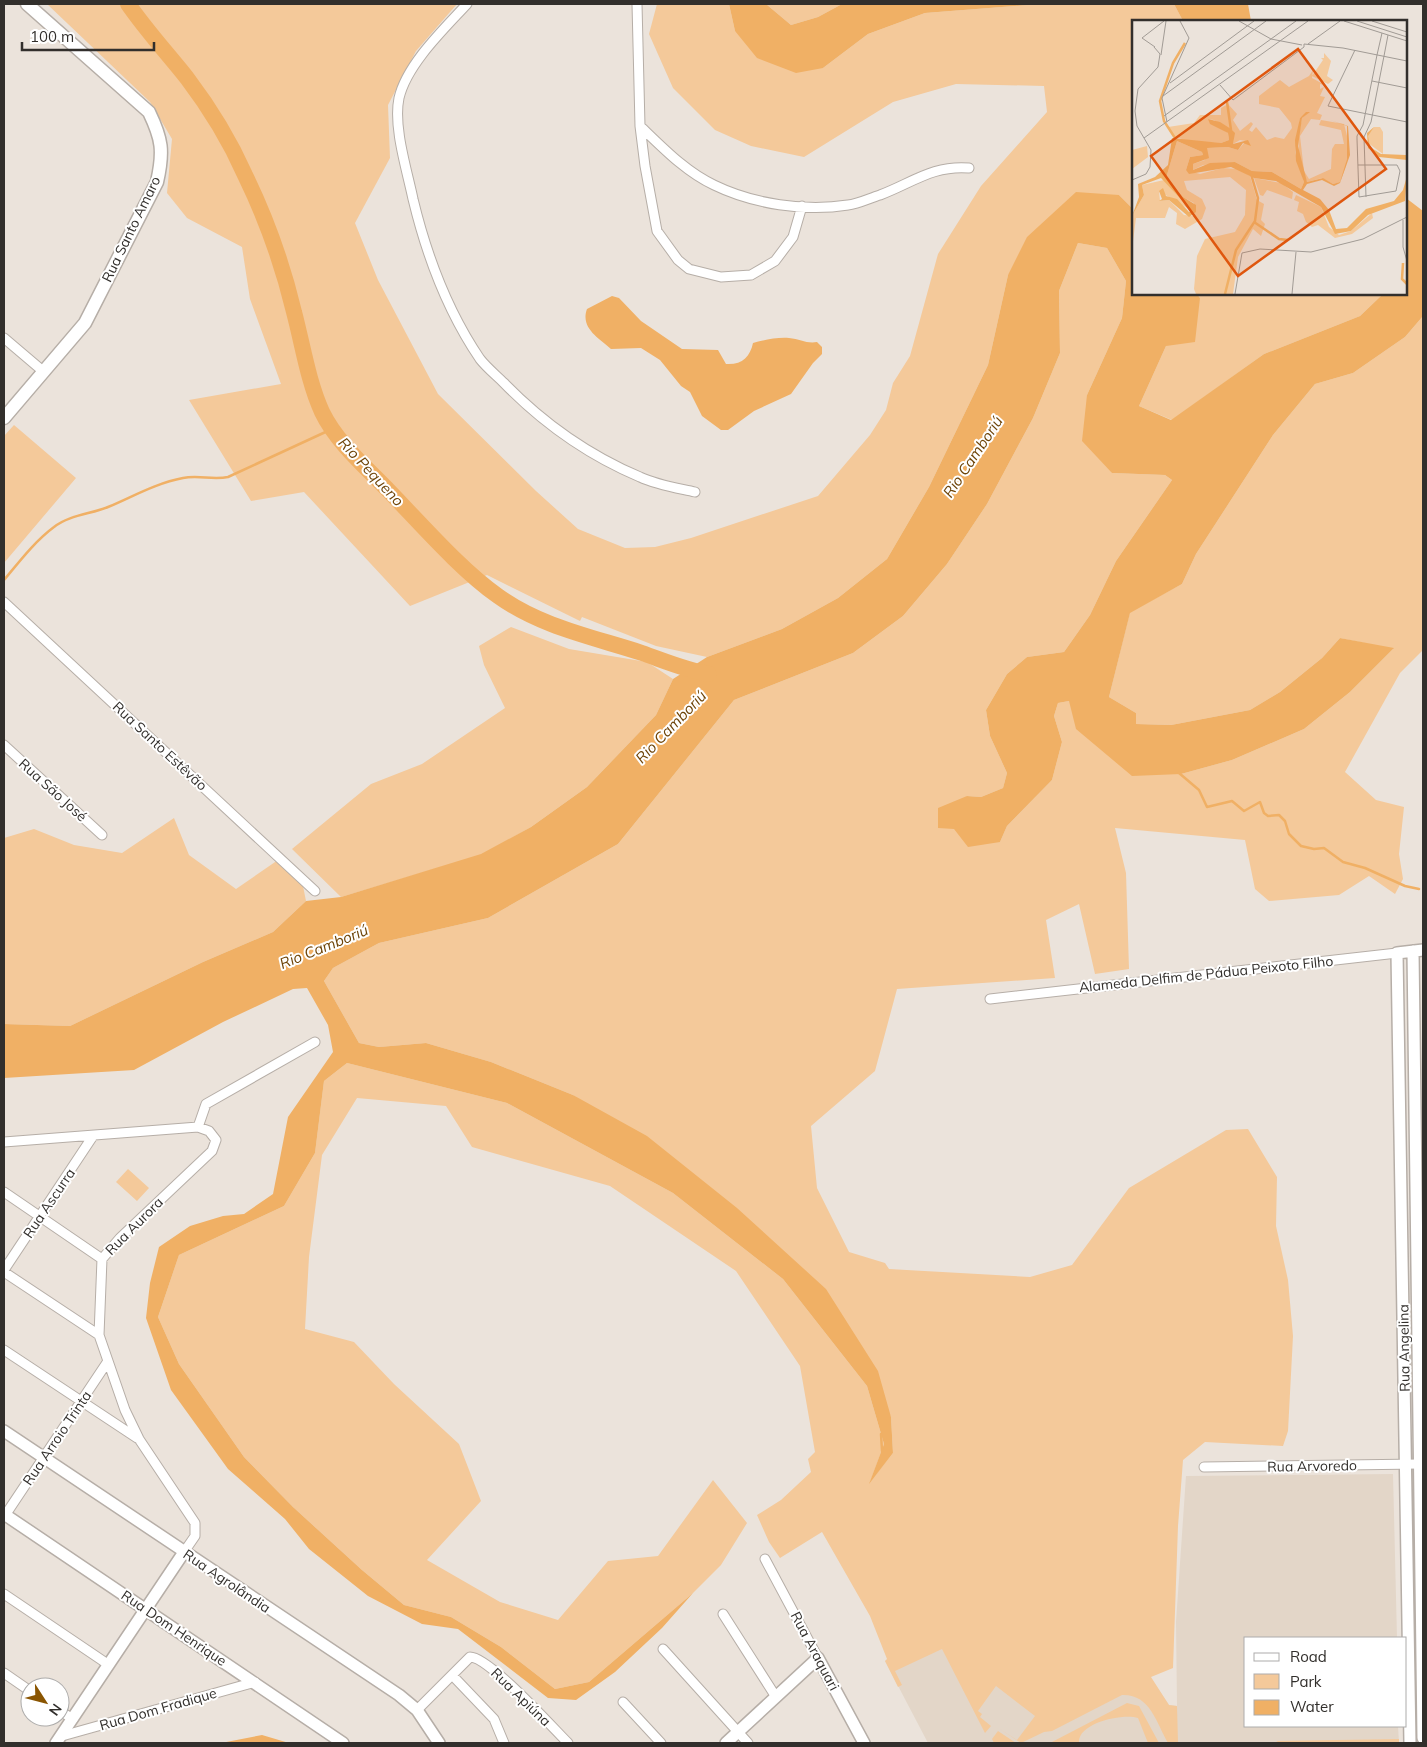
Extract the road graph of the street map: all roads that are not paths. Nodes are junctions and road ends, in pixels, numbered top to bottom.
1 (27, 4) edge
2 (468, 4) edge
3 (637, 4) edge
4 (640, 126) junction
5 (969, 168) dead end
6 (802, 206) junction
7 (4, 338) edge
8 (44, 372) junction
9 (4, 416) edge
10 (695, 492) dead end
11 (4, 602) edge
12 (4, 746) edge
13 (102, 835) dead end
14 (316, 890) dead end
15 (1418, 950) edge
16 (1397, 953) junction
17 (990, 999) dead end
18 (315, 1042) dead end
19 (198, 1127) junction
20 (94, 1136) junction
21 (4, 1142) edge
22 (4, 1192) edge
23 (40, 1216) junction
24 (102, 1259) junction
25 (4, 1271) edge
26 (1404, 1331) junction
27 (1418, 1332) junction
28 (100, 1335) junction
29 (4, 1350) edge
30 (108, 1361) junction
31 (81, 1401) junction
32 (4, 1431) edge
33 (139, 1439) junction
34 (43, 1458) junction
35 (1406, 1464) junction
36 (1420, 1464) junction
37 (1204, 1467) dead end
38 (4, 1515) edge
39 (1422, 1521) edge
40 (184, 1552) junction
41 (765, 1559) dead end
42 (4, 1594) edge
43 (146, 1610) junction
44 (723, 1614) dead end
45 (663, 1650) dead end
46 (818, 1658) junction
47 (109, 1665) junction
48 (4, 1673) edge
49 (452, 1675) junction
50 (255, 1682) junction
51 (20, 1684) edge
52 (776, 1697) junction
53 (623, 1702) dead end
54 (417, 1710) junction
55 (72, 1719) joint
56 (738, 1732) junction
57 (1423, 1738) edge
58 (59, 1739) edge
59 (343, 1743) edge
60 (439, 1743) edge
61 (504, 1743) edge
62 (568, 1743) edge
63 (661, 1743) edge
64 (726, 1743) edge
65 (748, 1743) edge
66 (864, 1743) edge
67 (1410, 1743) edge

1 - 8 main road, Rua Santo Amaro
2 - 10 street
3 - 4 street
4 - 6 street
4 - 6 street
5 - 6 street
7 - 8 street
8 - 9 main road, Rua Santo Amaro
11 - 14 street, Rua Santo Estêvão
12 - 13 street, Rua São José
15 - 16 street, Alameda Delfim de Pádua Peixoto Filho
15 - 27 street, Rua Angelina
16 - 17 street, Alameda Delfim de Pádua Peixoto Filho
16 - 26 street, Rua Angelina
18 - 19 street
19 - 20 street
19 - 24 street, Rua Aurora
20 - 21 street
20 - 23 street, Rua Ascurra
22 - 23 street
23 - 24 street
23 - 25 street, Rua Ascurra
24 - 28 street, Rua Aurora
25 - 28 street
26 - 27 street
26 - 35 street, Rua Angelina
27 - 36 street, Rua Angelina
28 - 30 street, Rua Aurora
29 - 31 street
30 - 31 street, Rua Arroio Trinta
30 - 33 street, Rua Aurora
31 - 33 street
31 - 34 street, Rua Arroio Trinta
32 - 34 street, Rua Agrolândia
33 - 40 street, Rua Aurora
34 - 38 street, Rua Arroio Trinta
34 - 40 street, Rua Agrolândia
35 - 36 street, Rua Arvoredo
35 - 37 street, Rua Arvoredo
35 - 67 street, Rua Angelina
36 - 39 street, Rua Angelina
38 - 43 street, Rua Dom Henrique
39 - 57 street, Rua Angelina
40 - 43 street
40 - 54 street, Rua Agrolândia
41 - 46 street, Rua Araquari
42 - 47 street
43 - 47 street
43 - 50 street, Rua Dom Henrique
44 - 52 street
45 - 56 street
46 - 52 street
46 - 66 street, Rua Araquari
47 - 55 street
48 - 51 street
49 - 54 street
49 - 61 street
49 - 62 street, Rua Apiúna
50 - 58 street, Rua Dom Fradique
50 - 59 street, Rua Dom Henrique
52 - 56 street
53 - 63 street
54 - 60 street, Rua Agrolândia
55 - 58 street
56 - 64 street
56 - 65 street

